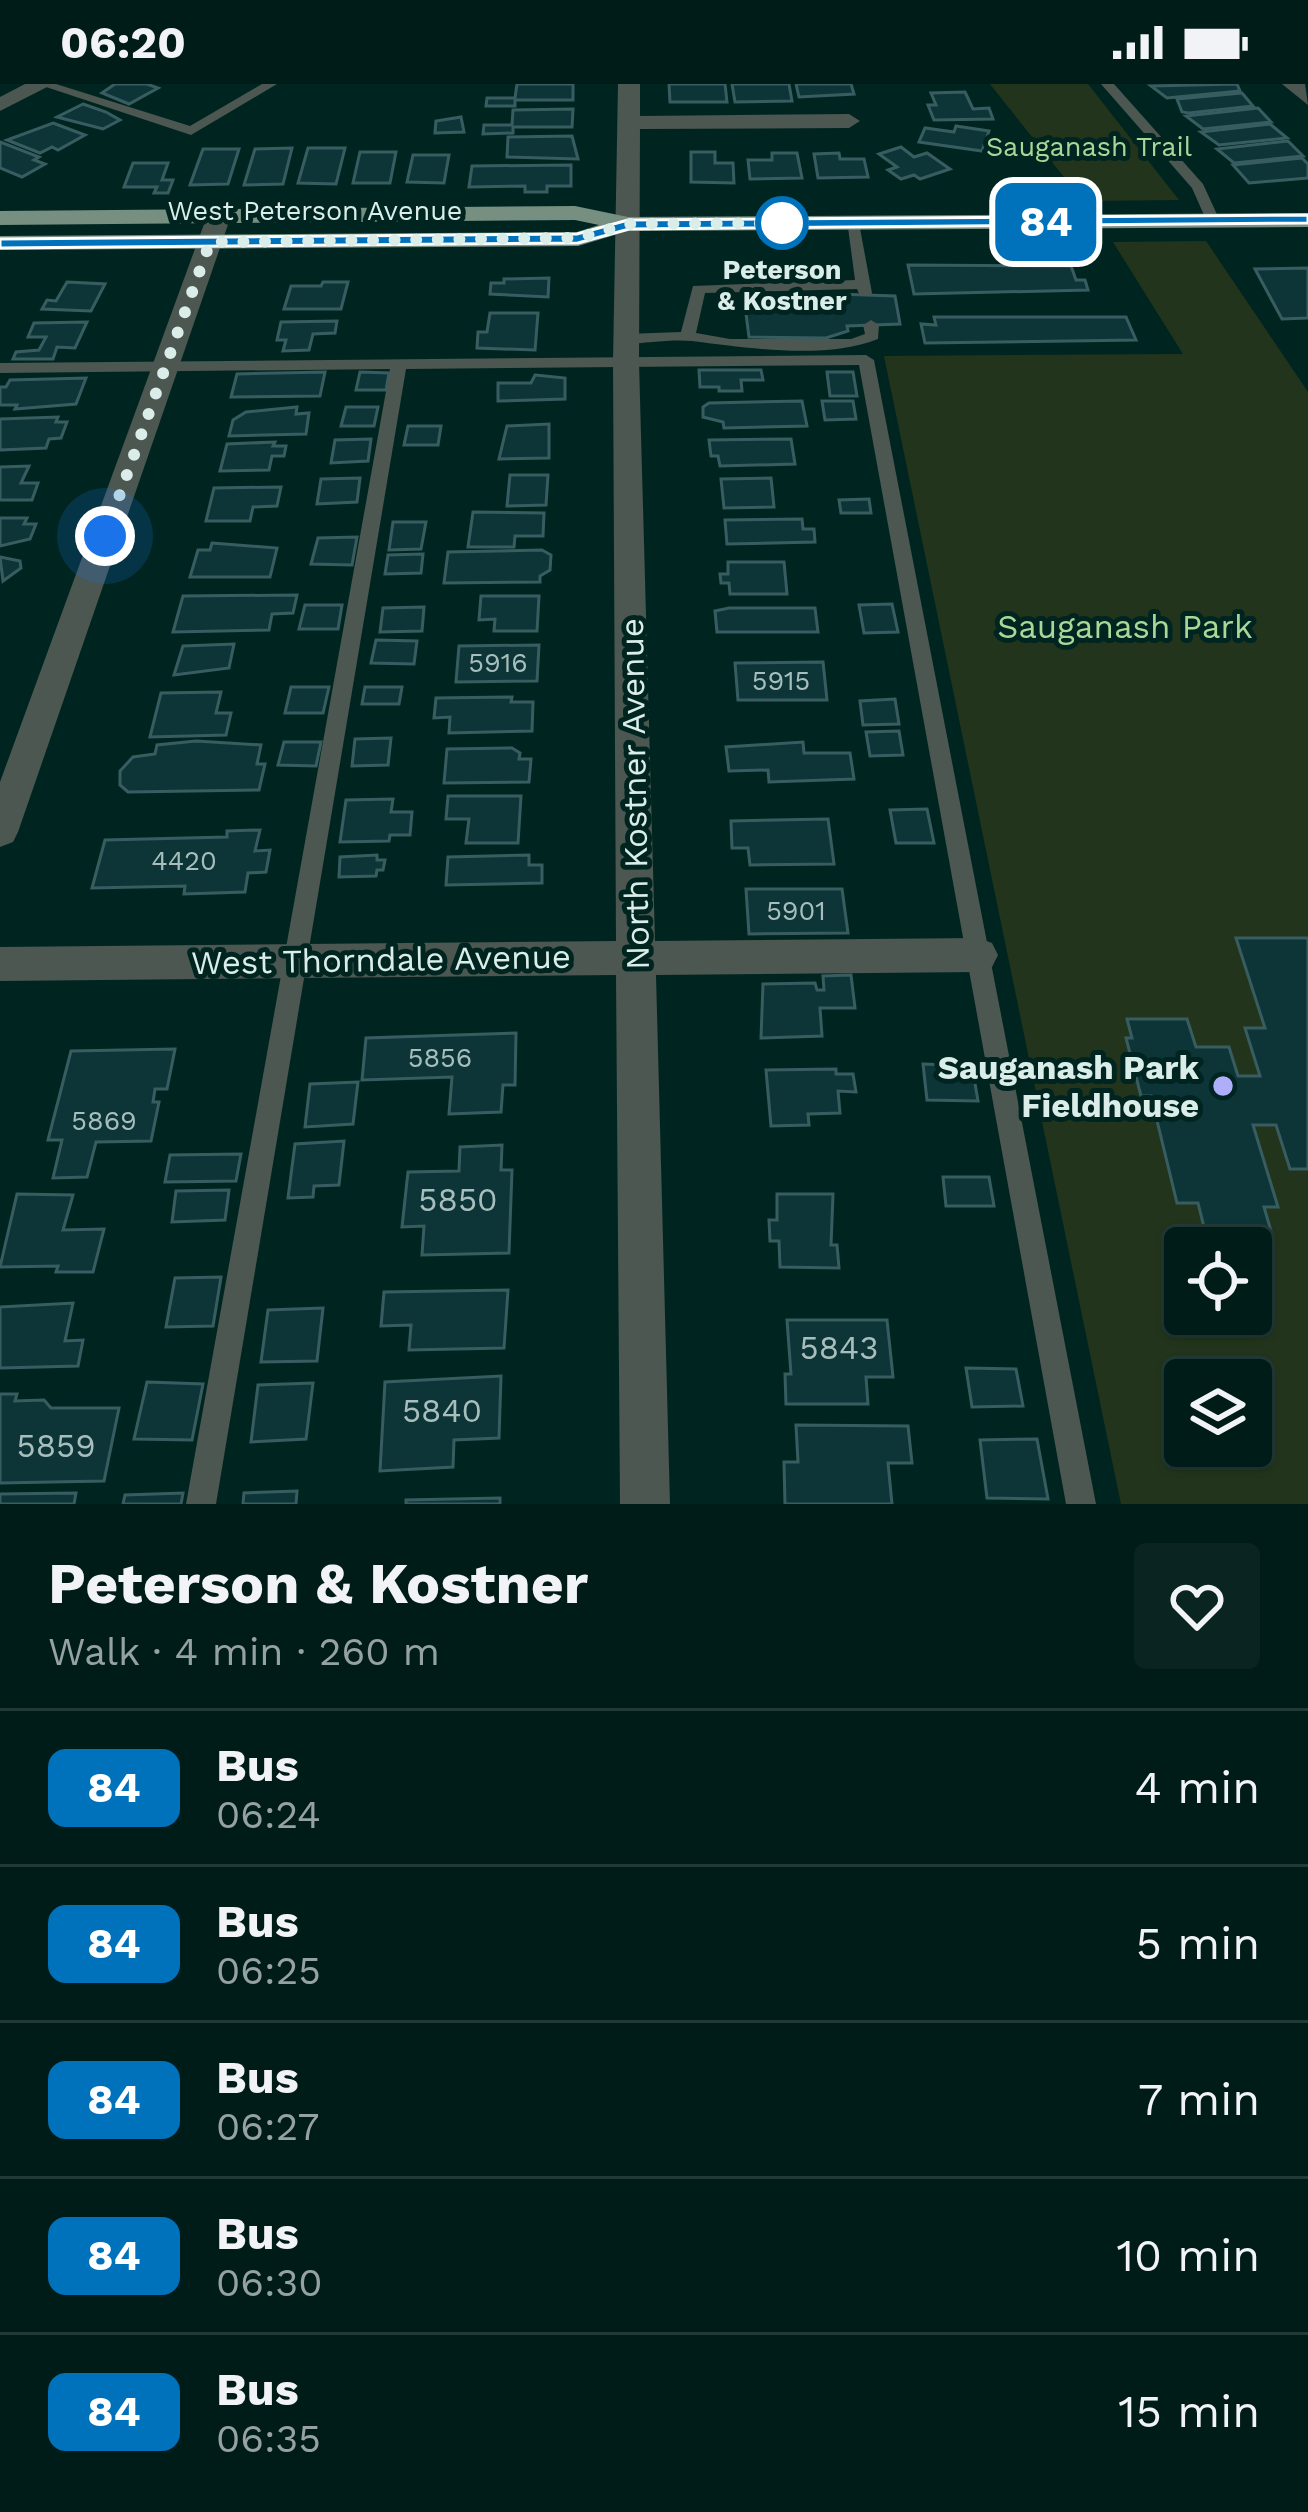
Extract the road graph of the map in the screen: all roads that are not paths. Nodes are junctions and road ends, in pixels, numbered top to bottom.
1 (43, 84) edge
2 (272, 84) edge
3 (628, 84) edge
4 (1107, 84) edge
5 (1293, 84) edge
6 (1308, 99) edge
7 (0, 105) edge
8 (849, 122) dead end
9 (628, 123) junction
10 (0, 218) edge
11 (1213, 220) junction
12 (1308, 220) edge
13 (852, 223) junction
14 (628, 224) junction
15 (214, 229) junction
16 (0, 243) edge
17 (871, 326) dead end
18 (688, 336) junction
19 (626, 351) junction
20 (399, 364) junction
21 (165, 366) junction
22 (0, 368) edge
23 (0, 832) edge
24 (637, 955) junction
25 (977, 955) junction
26 (295, 961) junction
27 (0, 964) edge
28 (201, 1504) edge
29 (645, 1504) edge
30 (1081, 1504) edge

1 - 2 lane
1 - 7 street
3 - 9 street, North Kostner Avenue
4 - 11 lane
5 - 6 street
8 - 9 street
9 - 14 street, North Kostner Avenue
10 - 15 main road, West Peterson Avenue
11 - 12 main road, West Peterson Avenue
11 - 13 main road, West Peterson Avenue
13 - 14 main road, West Peterson Avenue
13 - 18 lane
14 - 15 main road, West Peterson Avenue
14 - 19 street, North Kostner Avenue
15 - 16 main road, West Peterson Avenue
15 - 21 street
17 - 18 lane
18 - 19 lane
19 - 20 lane
19 - 24 street, North Kostner Avenue
19 - 25 lane
20 - 21 lane
20 - 26 lane
21 - 22 lane
21 - 23 street
24 - 25 street, West Thorndale Avenue
24 - 26 street, West Thorndale Avenue
24 - 29 street, North Kostner Avenue
25 - 30 lane
26 - 27 street, West Thorndale Avenue
26 - 28 lane

